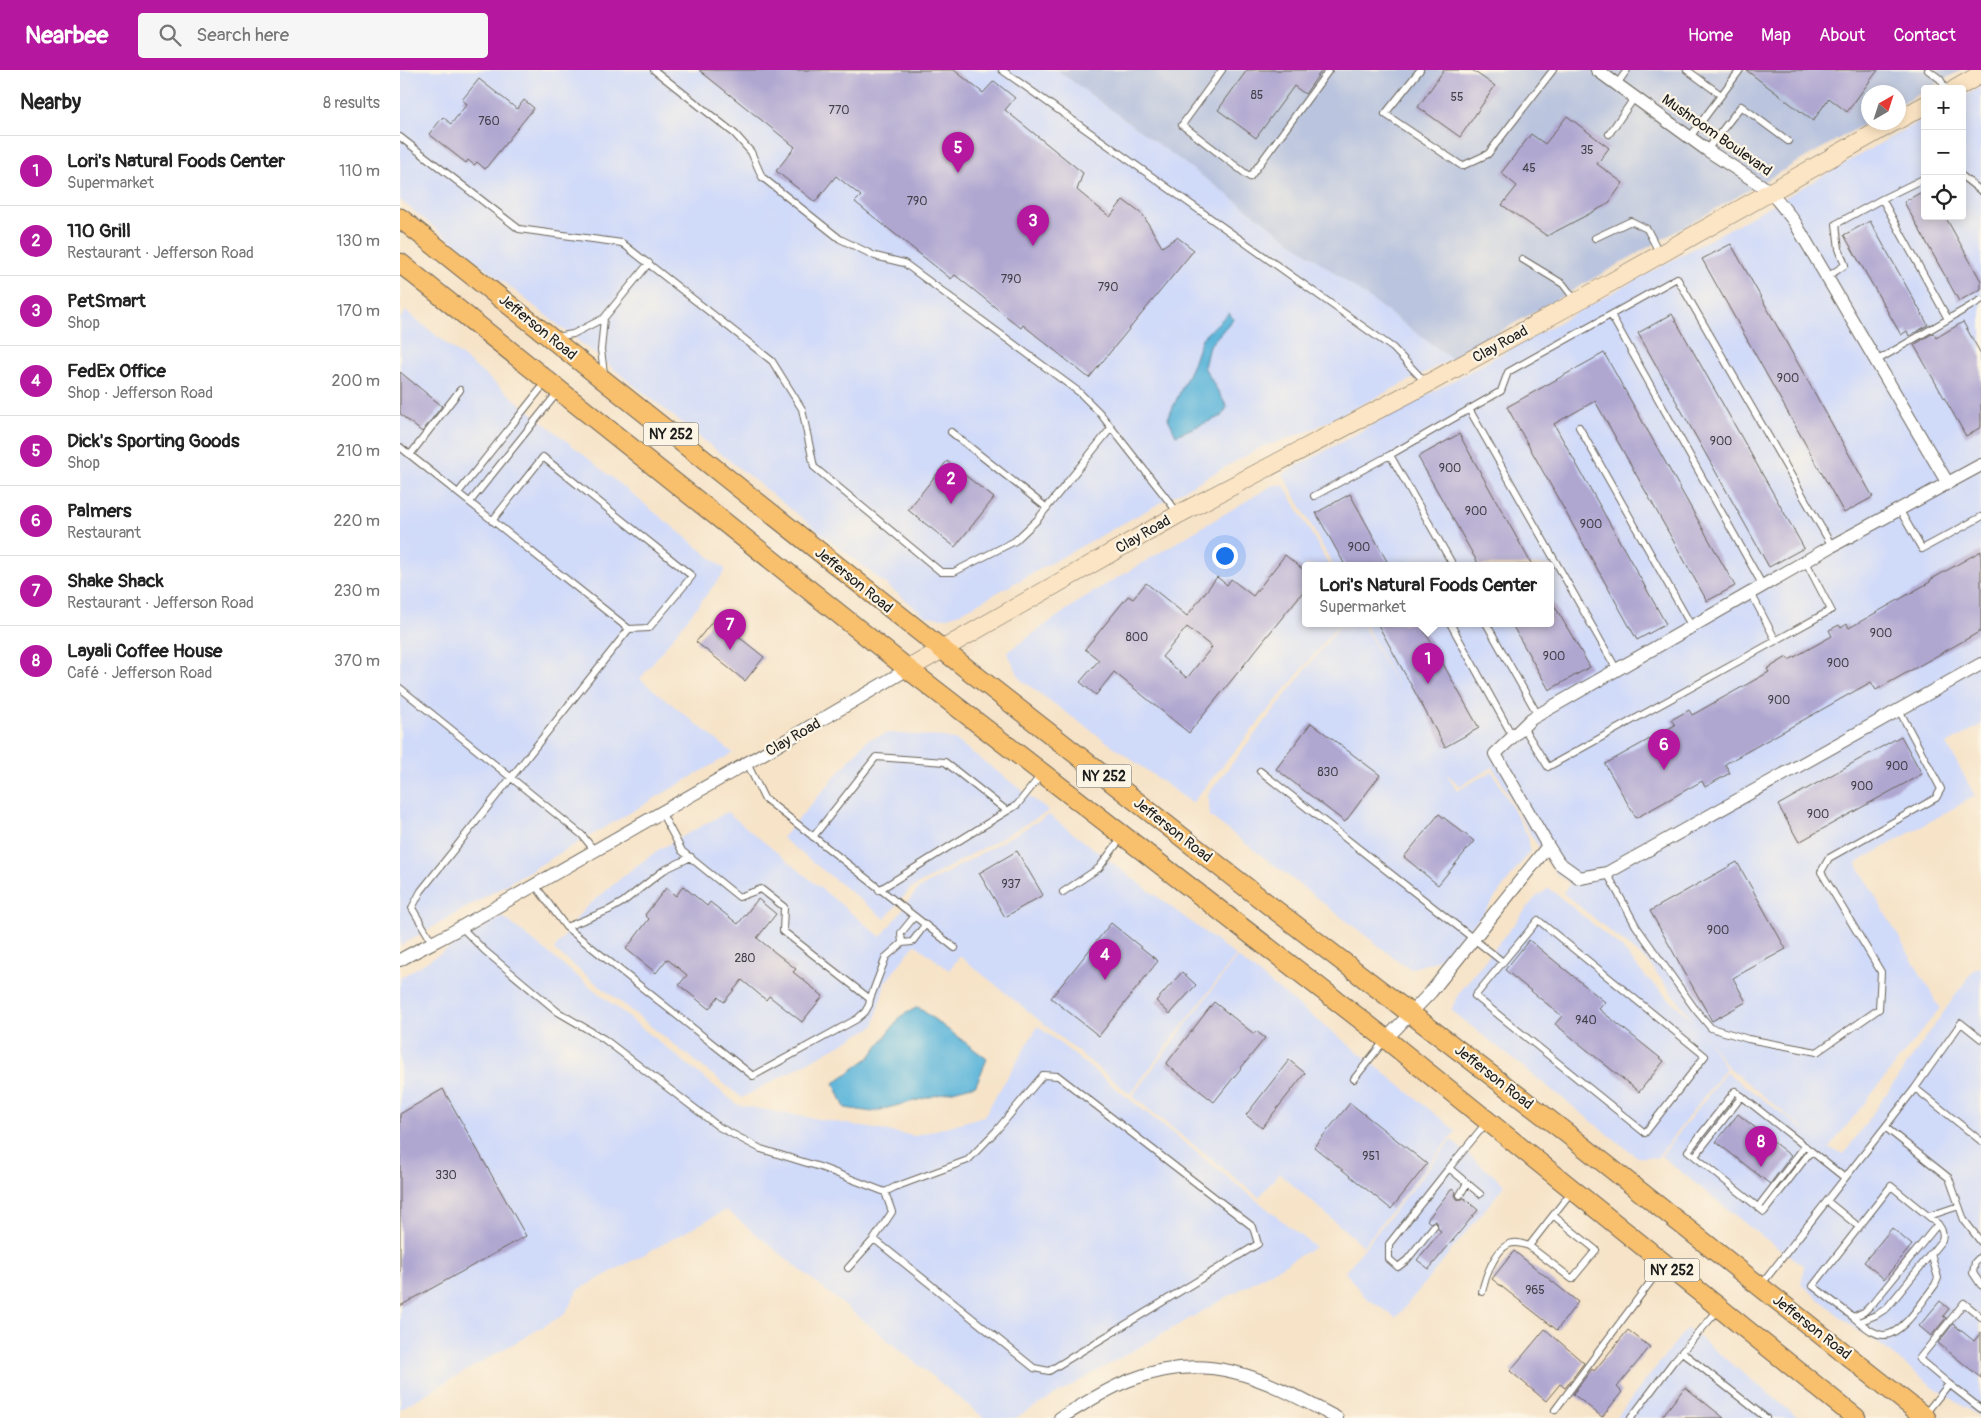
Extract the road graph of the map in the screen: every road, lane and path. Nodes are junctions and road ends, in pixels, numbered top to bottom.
1 (654, 70) edge
2 (1002, 70) edge
3 (1222, 70) edge
4 (1329, 70) edge
5 (1420, 70) edge
6 (1553, 70) edge
7 (1597, 70) edge
8 (1627, 70) edge
9 (1687, 70) edge
10 (1740, 70) edge
11 (1928, 70) edge
12 (1981, 74) edge
13 (1617, 84) junction
14 (1944, 85) edge
15 (1962, 85) edge
16 (1721, 95) junction
17 (1635, 97) junction
18 (1921, 107) edge
19 (1906, 116) edge
20 (1880, 130) edge
21 (1609, 134) dead end
22 (400, 137) edge
23 (1690, 137) junction
24 (1788, 141) dead end
25 (1708, 150) junction
26 (1966, 179) edge
27 (1921, 180) edge
28 (1770, 191) junction
29 (1981, 191) edge
30 (1882, 199) junction
31 (400, 218) edge
32 (1594, 238) dead end
33 (1661, 255) junction
34 (1522, 259) dead end
35 (400, 262) edge
36 (649, 264) junction
37 (1827, 277) junction
38 (1981, 301) edge
39 (1576, 302) junction
40 (1611, 315) junction
41 (604, 318) junction
42 (1948, 319) junction
43 (551, 338) junction
44 (1876, 361) junction
45 (607, 382) junction
46 (1427, 384) junction
47 (553, 386) junction
48 (460, 390) dead end
49 (1469, 409) junction
50 (1579, 427) dead end
51 (1111, 428) junction
52 (950, 432) dead end
53 (400, 447) edge
54 (410, 454) junction
55 (1390, 455) junction
56 (1981, 465) edge
57 (1947, 482) junction
58 (458, 493) junction
59 (1314, 496) dead end
60 (470, 502) junction
61 (1047, 508) junction
62 (1898, 509) junction
63 (1179, 514) junction
64 (1981, 517) edge
65 (492, 520) junction
66 (1832, 546) junction
67 (1451, 562) edge
68 (1806, 562) junction
69 (1763, 586) junction
70 (1751, 593) junction
71 (1452, 627) edge
72 (1488, 627) edge
73 (1692, 627) junction
74 (629, 630) junction
75 (1776, 640) junction
76 (943, 650) junction
77 (1981, 664) edge
78 (908, 669) junction
79 (1617, 670) junction
80 (400, 688) edge
81 (1899, 710) junction
82 (1538, 715) junction
83 (1522, 727) junction
84 (1512, 737) junction
85 (747, 764) junction
86 (1260, 770) dead end
87 (1043, 773) junction
88 (512, 778) junction
89 (661, 812) junction
90 (1007, 812) junction
91 (1123, 836) junction
92 (812, 837) junction
93 (1548, 846) junction
94 (594, 850) junction
95 (691, 858) junction
96 (1607, 873) junction
97 (534, 884) junction
98 (879, 890) junction
99 (1063, 892) dead end
100 (914, 917) junction
101 (925, 925) junction
102 (461, 927) junction
103 (566, 927) junction
104 (1474, 940) junction
105 (432, 942) junction
106 (902, 943) junction
107 (955, 948) dead end
108 (400, 960) edge
109 (1503, 962) junction
110 (870, 999) junction
111 (1410, 1012) junction
112 (1386, 1039) junction
113 (1981, 1039) edge
114 (1354, 1079) dead end
115 (1915, 1088) junction
116 (1487, 1121) junction
117 (1885, 1127) junction
118 (1981, 1141) edge
119 (1808, 1149) junction
120 (1449, 1168) junction
121 (1845, 1178) junction
122 (1467, 1183) junction
123 (1573, 1190) junction
124 (885, 1192) junction
125 (1480, 1194) dead end
126 (1460, 1195) dead end
127 (1827, 1201) junction
128 (1959, 1206) junction
129 (1554, 1216) junction
130 (1930, 1216) junction
131 (1938, 1224) junction
132 (1434, 1226) dead end
133 (1859, 1227) junction
134 (874, 1239) junction
135 (1981, 1242) edge
136 (1529, 1246) junction
137 (1931, 1254) junction
138 (1981, 1256) edge
139 (1664, 1264) junction
140 (848, 1268) dead end
141 (1981, 1285) edge
142 (1760, 1286) junction
143 (1482, 1292) dead end
144 (1720, 1308) junction
145 (1981, 1317) edge
146 (1856, 1320) junction
147 (1682, 1352) junction
148 (1949, 1384) junction
149 (1981, 1409) edge
150 (1555, 1410) dead end
151 (1925, 1417) edge
152 (1060, 1418) edge
153 (1337, 1418) edge
154 (1631, 1418) edge
155 (1766, 1418) edge
156 (1856, 1418) edge

1 - 51 lane
2 - 46 lane
3 - 4 lane
5 - 6 lane
7 - 13 street, Mushroom Boulevard
8 - 13 lane
9 - 16 lane
10 - 16 lane
11 - 14 lane
12 - 15 street
13 - 17 street, Mushroom Boulevard
16 - 23 lane
17 - 21 lane
17 - 23 street, Mushroom Boulevard
18 - 19 street
20 - 28 street, Clay Road
22 - 36 lane
23 - 25 street, Mushroom Boulevard
24 - 25 lane
25 - 28 street, Mushroom Boulevard
26 - 29 lane
27 - 30 lane
28 - 33 street, Clay Road
28 - 37 street, Mushroom Boulevard
30 - 37 lane
30 - 42 lane
31 - 43 main road, Jefferson Road / NY 252
32 - 33 lane
33 - 39 street, Clay Road
34 - 39 lane
35 - 47 main road, NY 252
36 - 41 lane
36 - 61 lane
37 - 44 street, Mushroom Boulevard
38 - 42 lane
39 - 46 street, Clay Road
40 - 49 lane
40 - 66 lane
40 - 69 lane
41 - 43 lane
41 - 45 lane
42 - 44 lane
43 - 45 main road, Jefferson Road / NY 252
44 - 57 street, Mushroom Boulevard
45 - 76 main road, Jefferson Road / NY 252
46 - 63 street, Clay Road
47 - 58 lane
47 - 60 lane
47 - 78 main road, NY 252
48 - 54 lane
49 - 55 lane
49 - 79 lane
50 - 73 lane
51 - 61 lane
51 - 63 lane
52 - 61 lane
53 - 54 lane
54 - 58 lane
55 - 59 lane
55 - 67 lane
56 - 57 street
57 - 62 street
58 - 60 lane
60 - 65 lane
62 - 64 lane
62 - 66 street
63 - 76 street, Clay Road
65 - 74 lane
65 - 74 lane
66 - 68 street
68 - 69 street
68 - 75 lane
69 - 70 street
70 - 73 street
70 - 75 lane
71 - 84 lane
72 - 82 lane
73 - 79 street
74 - 88 lane
75 - 83 lane
76 - 78 street, Clay Road
76 - 111 main road, Jefferson Road / NY 252
77 - 81 street
78 - 85 street, Clay Road
78 - 87 main road, NY 252
79 - 82 street
80 - 88 lane
81 - 96 street
81 - 96 lane
82 - 83 street
83 - 84 street
84 - 93 street
85 - 89 street, Clay Road
85 - 92 lane
86 - 104 lane
87 - 90 lane
87 - 91 main road, NY 252
88 - 94 lane
88 - 105 lane
89 - 94 street, Clay Road
89 - 95 lane
90 - 92 lane
90 - 98 lane
91 - 99 lane
91 - 112 main road, NY 252
92 - 98 lane
93 - 96 street
93 - 104 street
94 - 97 street, Clay Road
95 - 103 lane
95 - 110 lane
97 - 102 street, Clay Road
97 - 103 lane
98 - 100 lane
100 - 101 lane
100 - 106 lane
101 - 106 lane
101 - 107 lane
102 - 105 street, Clay Road
102 - 124 lane
103 - 110 lane
104 - 109 lane
104 - 111 street
105 - 108 street, Clay Road
106 - 110 lane
109 - 109 lane
111 - 112 street
111 - 142 main road, Jefferson Road / NY 252
112 - 114 lane
112 - 116 main road, NY 252
113 - 115 lane
115 - 117 lane
115 - 118 lane
116 - 120 lane
116 - 123 main road, NY 252
117 - 121 lane
117 - 128 lane
119 - 119 lane
119 - 121 lane
120 - 122 lane
120 - 132 lane
121 - 127 lane
122 - 125 lane
122 - 126 lane
123 - 129 lane
123 - 139 main road, NY 252
124 - 134 lane
124 - 134 lane
127 - 133 lane
127 - 142 lane
128 - 130 lane
128 - 135 lane
129 - 136 lane
129 - 136 lane
130 - 131 lane
130 - 133 lane
131 - 137 lane
131 - 146 lane
133 - 146 lane
134 - 140 lane
136 - 143 lane
137 - 146 lane
137 - 146 lane
138 - 141 lane
139 - 144 main road, NY 252
139 - 150 lane
142 - 151 main road, Jefferson Road / NY 252
144 - 147 lane
144 - 156 main road, NY 252
145 - 148 lane
147 - 154 lane
147 - 155 lane
148 - 149 lane
148 - 151 lane
152 - 153 street

